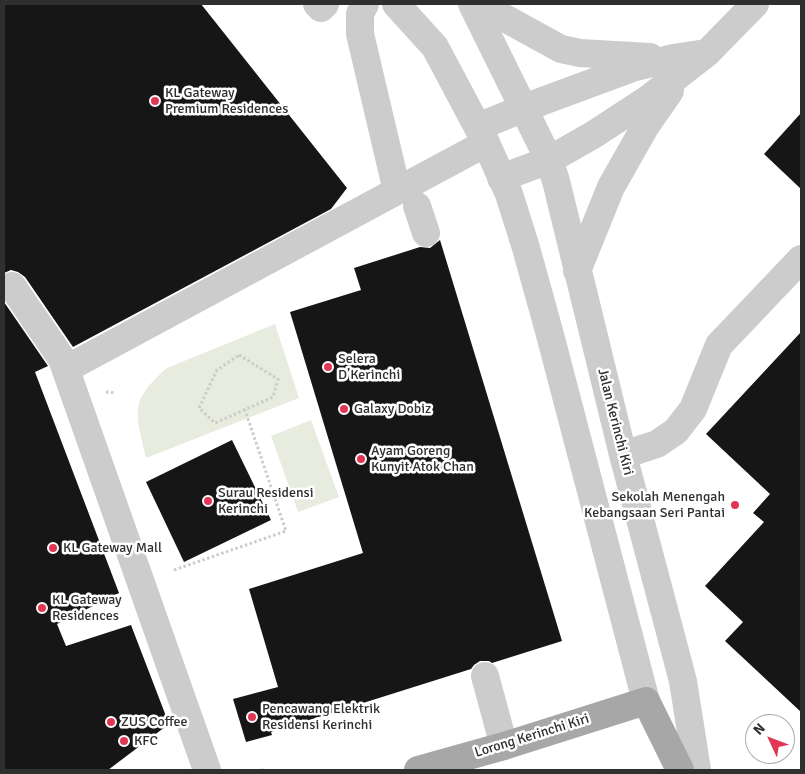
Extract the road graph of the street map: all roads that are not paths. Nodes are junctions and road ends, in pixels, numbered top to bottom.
1 (317, 4) edge
2 (324, 4) edge
3 (365, 4) edge
4 (396, 4) edge
5 (472, 4) edge
6 (479, 4) edge
7 (755, 4) edge
8 (678, 64) junction
9 (524, 108) junction
10 (482, 135) junction
11 (548, 160) junction
12 (501, 178) junction
13 (407, 198) junction
14 (426, 233) dead end
15 (801, 259) edge
16 (577, 271) junction
17 (12, 286) dead end
18 (66, 370) junction
19 (623, 455) junction
20 (485, 676) dead end
21 (646, 701) junction
22 (504, 746) junction
23 (208, 770) edge
24 (418, 770) edge
25 (680, 770) edge
26 (696, 770) edge

1 - 2 street
3 - 13 street
4 - 10 street
5 - 9 street, Jalan Kerinchi Kiri
6 - 8 street
7 - 8 street
8 - 9 street
8 - 11 street
8 - 16 street
9 - 10 street
9 - 11 street, Jalan Kerinchi Kiri
10 - 12 street
10 - 13 street
11 - 12 street
11 - 16 street, Jalan Kerinchi Kiri
12 - 21 street
13 - 14 street
13 - 18 street
15 - 19 street
16 - 19 street, Jalan Kerinchi Kiri
17 - 18 street
18 - 23 street
19 - 26 street, Jalan Kerinchi Kiri
20 - 22 street
21 - 22 main road, Lorong Kerinchi Kiri
21 - 25 main road
22 - 24 main road, Lorong Kerinchi Kiri

